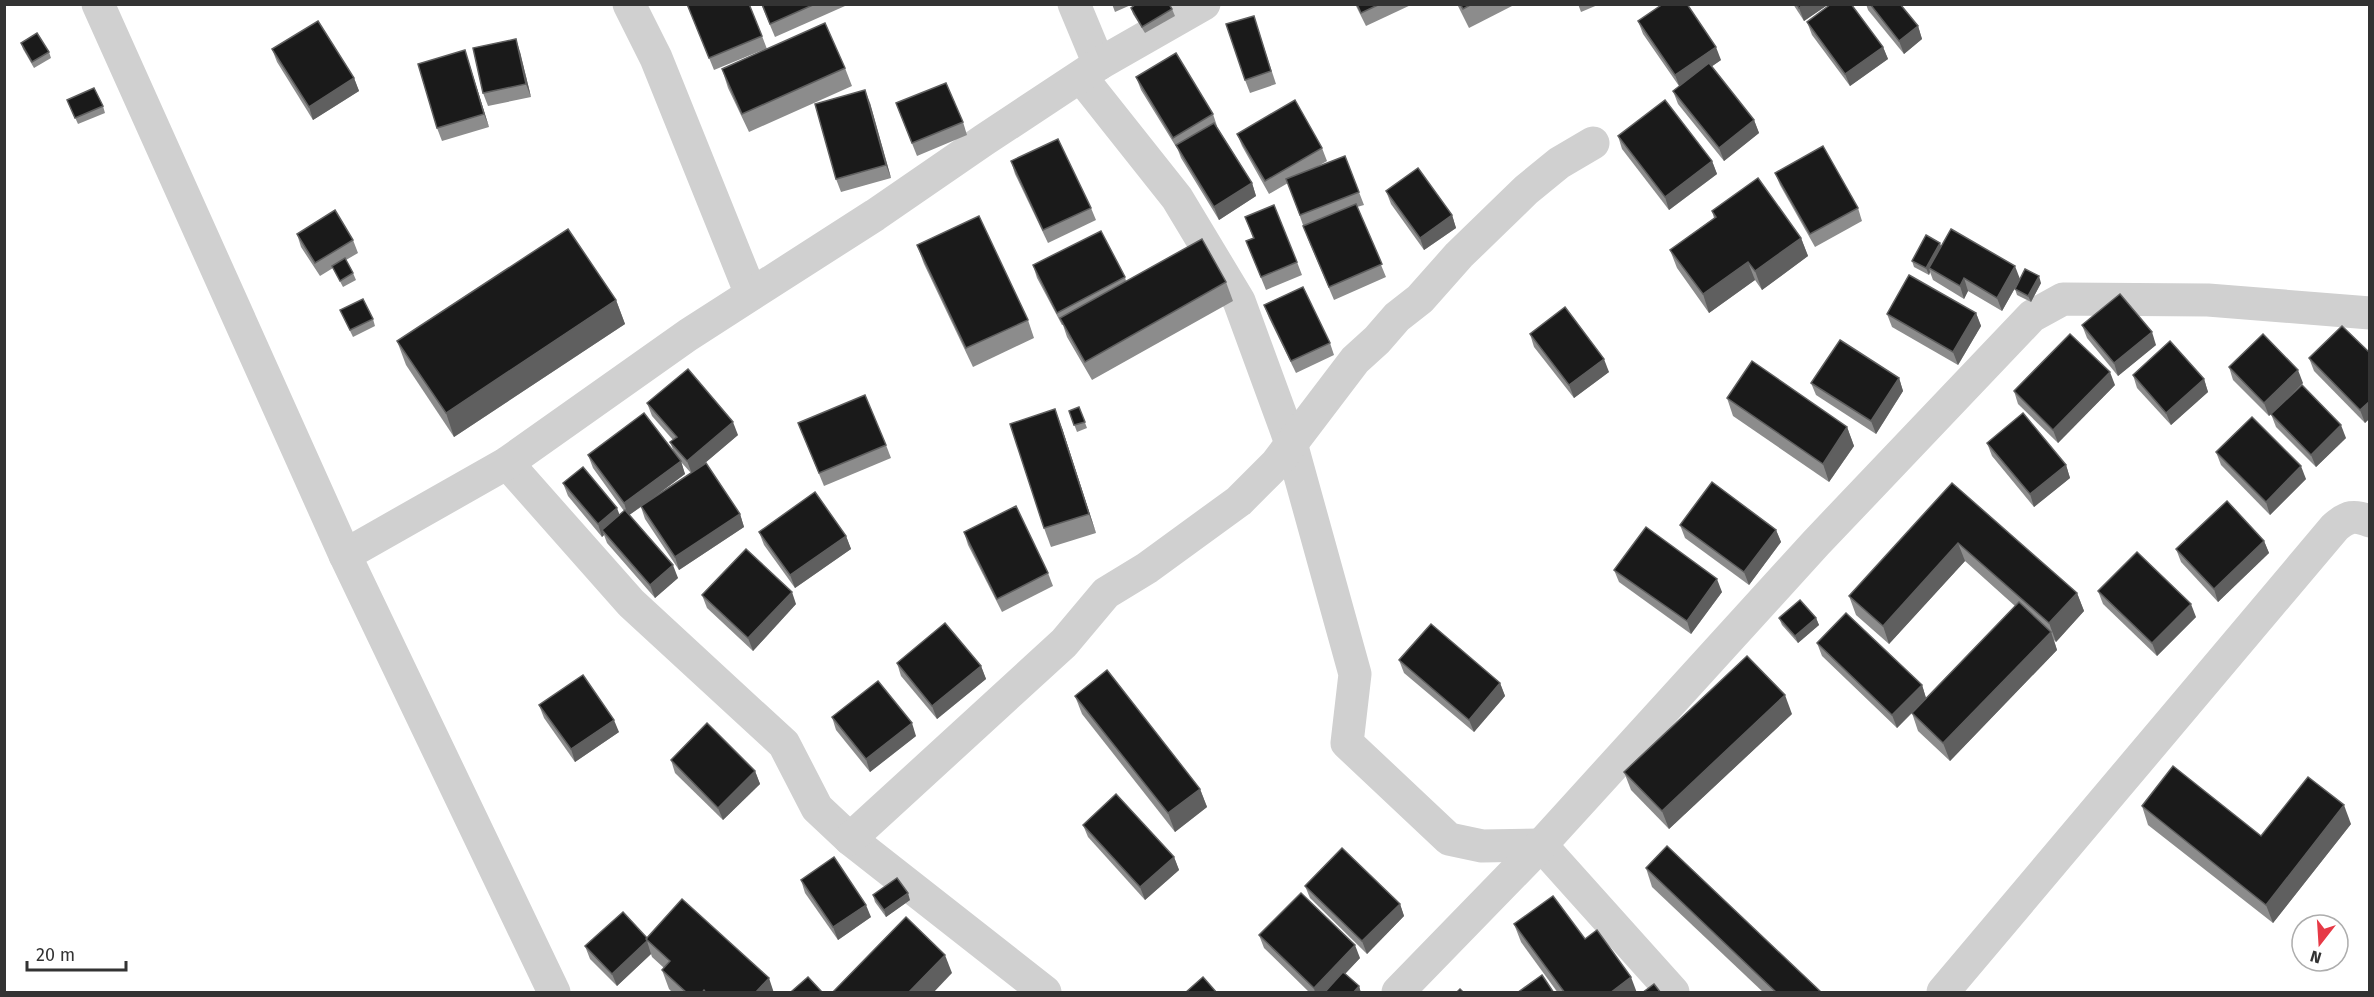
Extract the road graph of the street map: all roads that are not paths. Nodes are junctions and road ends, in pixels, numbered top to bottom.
1 (99, 4) edge
2 (629, 4) edge
3 (1074, 4) edge
4 (1204, 4) edge
5 (1090, 70) junction
6 (1593, 143) dead end
7 (751, 294) junction
8 (2370, 313) edge
9 (1291, 443) junction
10 (507, 463) junction
11 (2370, 521) edge
12 (345, 555) junction
13 (850, 839) junction
14 (1541, 845) junction
15 (554, 993) edge
16 (1045, 993) edge
17 (1398, 993) edge
18 (1673, 993) edge
19 (1943, 993) edge

1 - 12 street
2 - 7 street
3 - 5 street
4 - 5 street
5 - 7 street
5 - 9 street
6 - 9 street
7 - 10 street
8 - 14 street
9 - 13 street
9 - 14 street
10 - 12 street
10 - 13 street
11 - 19 street
12 - 15 street
13 - 16 street
14 - 17 street
14 - 18 street

